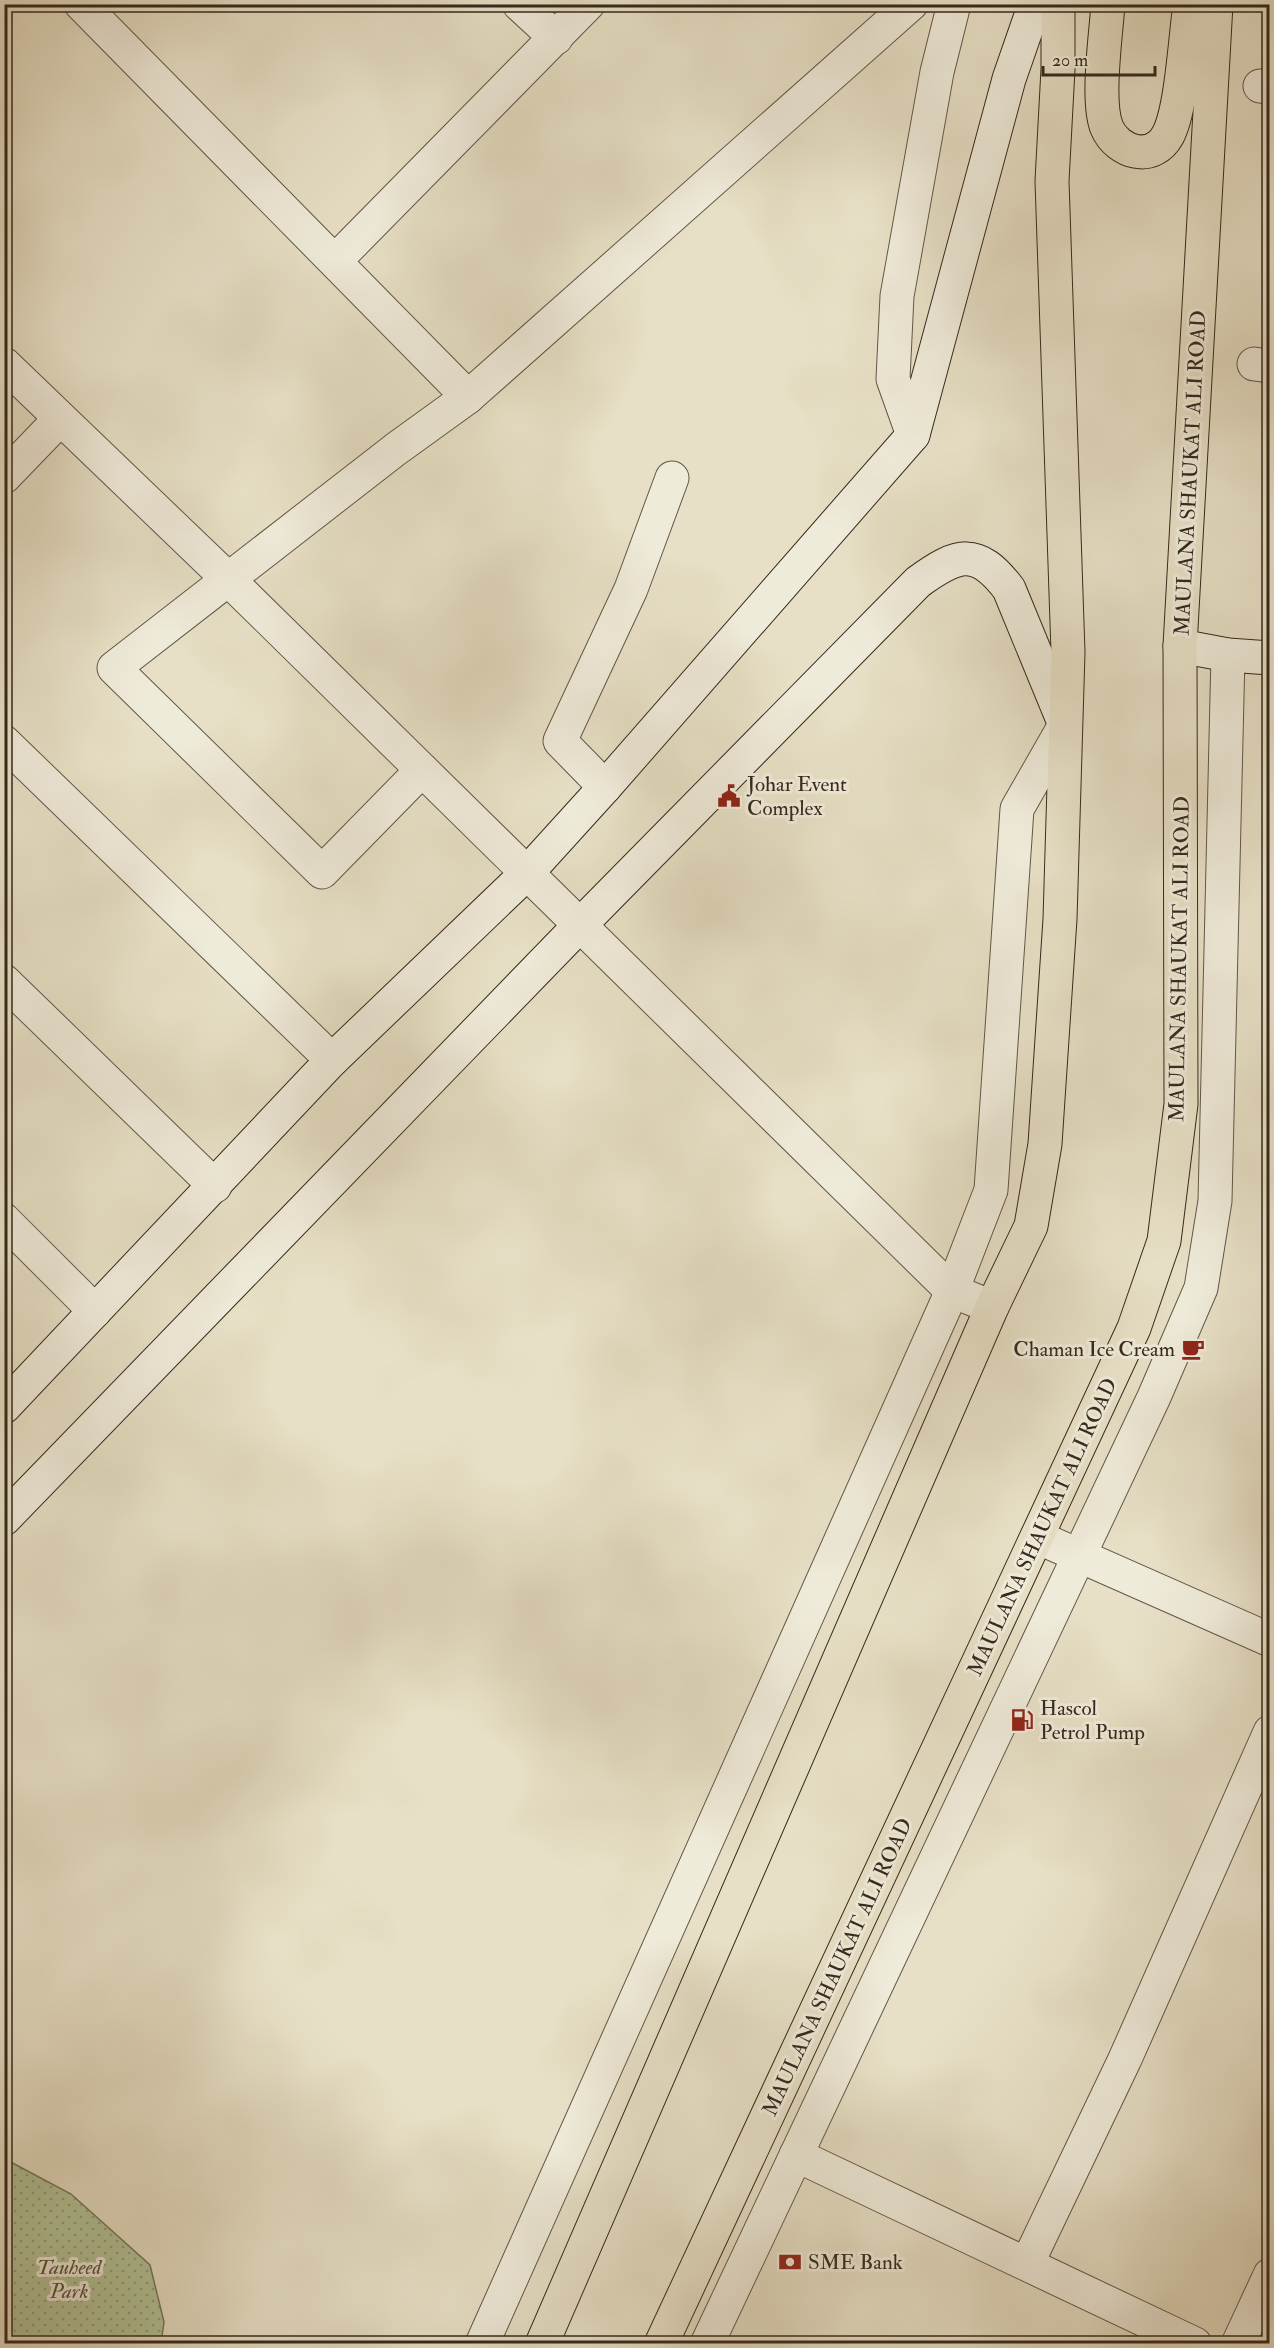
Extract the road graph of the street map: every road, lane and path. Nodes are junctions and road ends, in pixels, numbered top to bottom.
1 (81, 4) edge
2 (519, 4) edge
3 (588, 4) edge
4 (911, 4) edge
5 (954, 4) edge
6 (1035, 4) edge
7 (1058, 4) edge
8 (1108, 4) edge
9 (1190, 4) edge
10 (1216, 4) edge
11 (556, 39) junction
12 (335, 261) junction
13 (4, 364) edge
14 (468, 397) junction
15 (60, 418) junction
16 (913, 435) junction
17 (4, 477) edge
18 (672, 478) dead end
19 (228, 579) junction
20 (1180, 646) junction
21 (1228, 655) junction
22 (1269, 658) edge
23 (1065, 725) junction
24 (4, 742) edge
25 (422, 770) junction
26 (605, 787) junction
27 (526, 874) junction
28 (580, 925) junction
29 (4, 981) edge
30 (332, 1060) junction
31 (215, 1186) junction
32 (4, 1220) edge
33 (952, 1291) junction
34 (992, 1307) junction
35 (95, 1311) junction
36 (4, 1407) edge
37 (4, 1519) edge
38 (1037, 1537) junction
39 (1079, 1556) junction
40 (1269, 1640) edge
41 (1269, 1732) edge
42 (796, 2155) junction
43 (1028, 2262) junction
44 (1269, 2276) edge
45 (482, 2343) edge
46 (542, 2343) edge
47 (661, 2343) edge
48 (707, 2343) edge
49 (1195, 2343) edge
50 (1238, 2343) edge

1 - 12 street
2 - 11 street
3 - 11 street
4 - 14 street
5 - 16 street
6 - 16 street
7 - 23 main road
8 - 9 main road
10 - 20 main road, MAULANA SHAUKAT ALI ROAD
11 - 12 street
12 - 14 street
13 - 15 street
14 - 19 street
15 - 17 street
15 - 19 street
16 - 26 street
18 - 26 street
19 - 25 street
19 - 25 street
20 - 21 street
20 - 38 main road, MAULANA SHAUKAT ALI ROAD
21 - 22 street
21 - 39 street
23 - 28 street
23 - 33 street
23 - 34 main road
24 - 30 street
25 - 27 street
26 - 27 street
27 - 28 street
27 - 30 street
28 - 33 street
28 - 37 street
29 - 31 street
30 - 31 street
31 - 35 street
32 - 35 street
33 - 34 street
33 - 45 street
34 - 46 main road
35 - 36 street
38 - 39 street
38 - 47 main road, MAULANA SHAUKAT ALI ROAD
39 - 40 street
39 - 42 street
41 - 43 street
42 - 43 street
42 - 48 street
43 - 49 street
44 - 50 street

